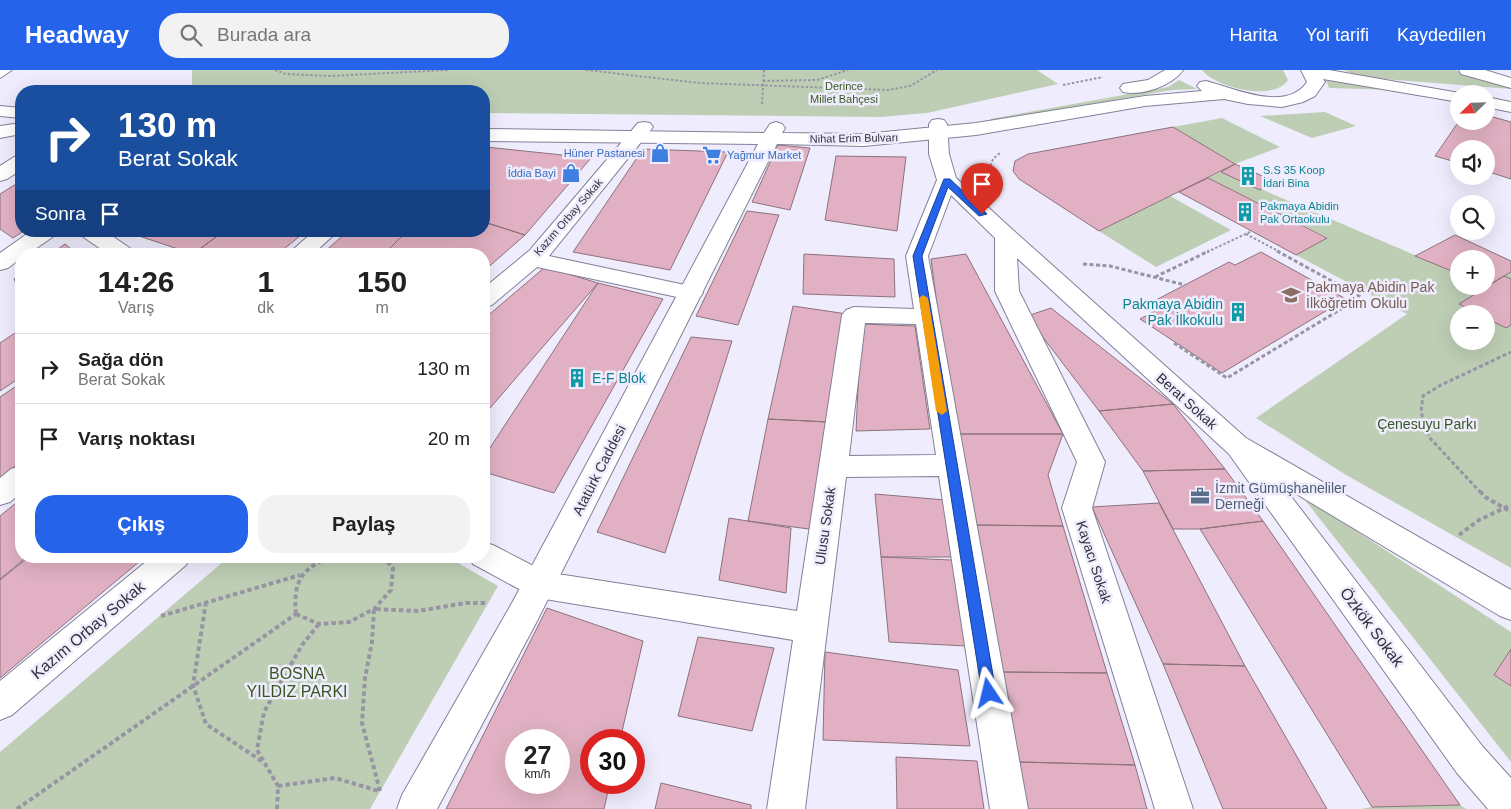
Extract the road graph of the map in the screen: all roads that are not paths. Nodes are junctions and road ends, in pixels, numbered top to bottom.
1 (7, 70) edge
2 (1466, 70) edge
3 (1498, 70) edge
4 (1310, 71) edge
5 (1184, 74) edge
6 (1511, 74) edge
7 (0, 75) edge
8 (1511, 83) edge
9 (1431, 93) junction
10 (1222, 94) junction
11 (1307, 94) junction
12 (1450, 96) edge
13 (1495, 103) edge
14 (1511, 106) edge
15 (0, 111) edge
16 (15, 112) edge
17 (490, 124) edge
18 (770, 125) junction
19 (938, 129) junction
20 (15, 130) edge
21 (0, 132) edge
22 (641, 132) junction
23 (490, 135) edge
24 (15, 139) edge
25 (0, 141) edge
26 (15, 165) edge
27 (0, 175) edge
28 (947, 180) junction
29 (1006, 236) junction
30 (37, 237) edge
31 (98, 237) edge
32 (320, 237) edge
33 (22, 248) edge
34 (114, 248) edge
35 (306, 248) edge
36 (15, 253) edge
37 (532, 259) junction
38 (0, 263) edge
39 (691, 293) junction
40 (490, 295) edge
41 (926, 318) junction
42 (1236, 445) junction
43 (951, 465) junction
44 (833, 468) junction
45 (15, 482) edge
46 (0, 494) edge
47 (490, 558) edge
48 (167, 563) edge
49 (539, 585) junction
50 (1511, 606) edge
51 (811, 628) junction
52 (0, 703) edge
53 (1511, 807) edge
54 (416, 809) edge
55 (786, 809) edge
56 (1009, 809) edge
57 (1174, 809) edge

1 - 7 lane
2 - 8 main road
3 - 6 main road
4 - 9 main road
4 - 11 main road
5 - 10 main road
5 - 19 main road, Nihat Erim Bulvarı
9 - 11 main road
9 - 12 main road
10 - 11 main road
10 - 19 main road, Nihat Erim Bulvarı
13 - 14 main road
15 - 16 main road
17 - 22 main road, Nihat Erim Bulvarı
18 - 19 main road, Nihat Erim Bulvarı
18 - 22 main road, Nihat Erim Bulvarı
18 - 39 main road, Atatürk Caddesi
19 - 28 main road, Berat Sokak
20 - 21 main road
22 - 23 main road, Nihat Erim Bulvarı
22 - 37 main road, Kazım Orbay Sokak
24 - 25 main road
26 - 27 main road
28 - 29 main road, Berat Sokak
28 - 41 main road
29 - 42 main road, Berat Sokak
29 - 57 main road, Kayacı Sokak
30 - 33 main road
31 - 34 main road
32 - 35 main road
36 - 38 main road
37 - 39 main road
37 - 40 main road, Kazım Orbay Sokak
39 - 49 main road, Atatürk Caddesi
41 - 43 main road
41 - 44 main road, Ulusu Sokak
42 - 50 main road, Berat Sokak
42 - 53 main road, Özkök Sokak
43 - 44 main road
43 - 56 main road
44 - 51 main road, Ulusu Sokak
45 - 46 main road
47 - 49 main road
48 - 52 main road, Kazım Orbay Sokak
49 - 51 main road
49 - 54 main road, Atatürk Caddesi
51 - 55 main road, Ulusu Sokak

